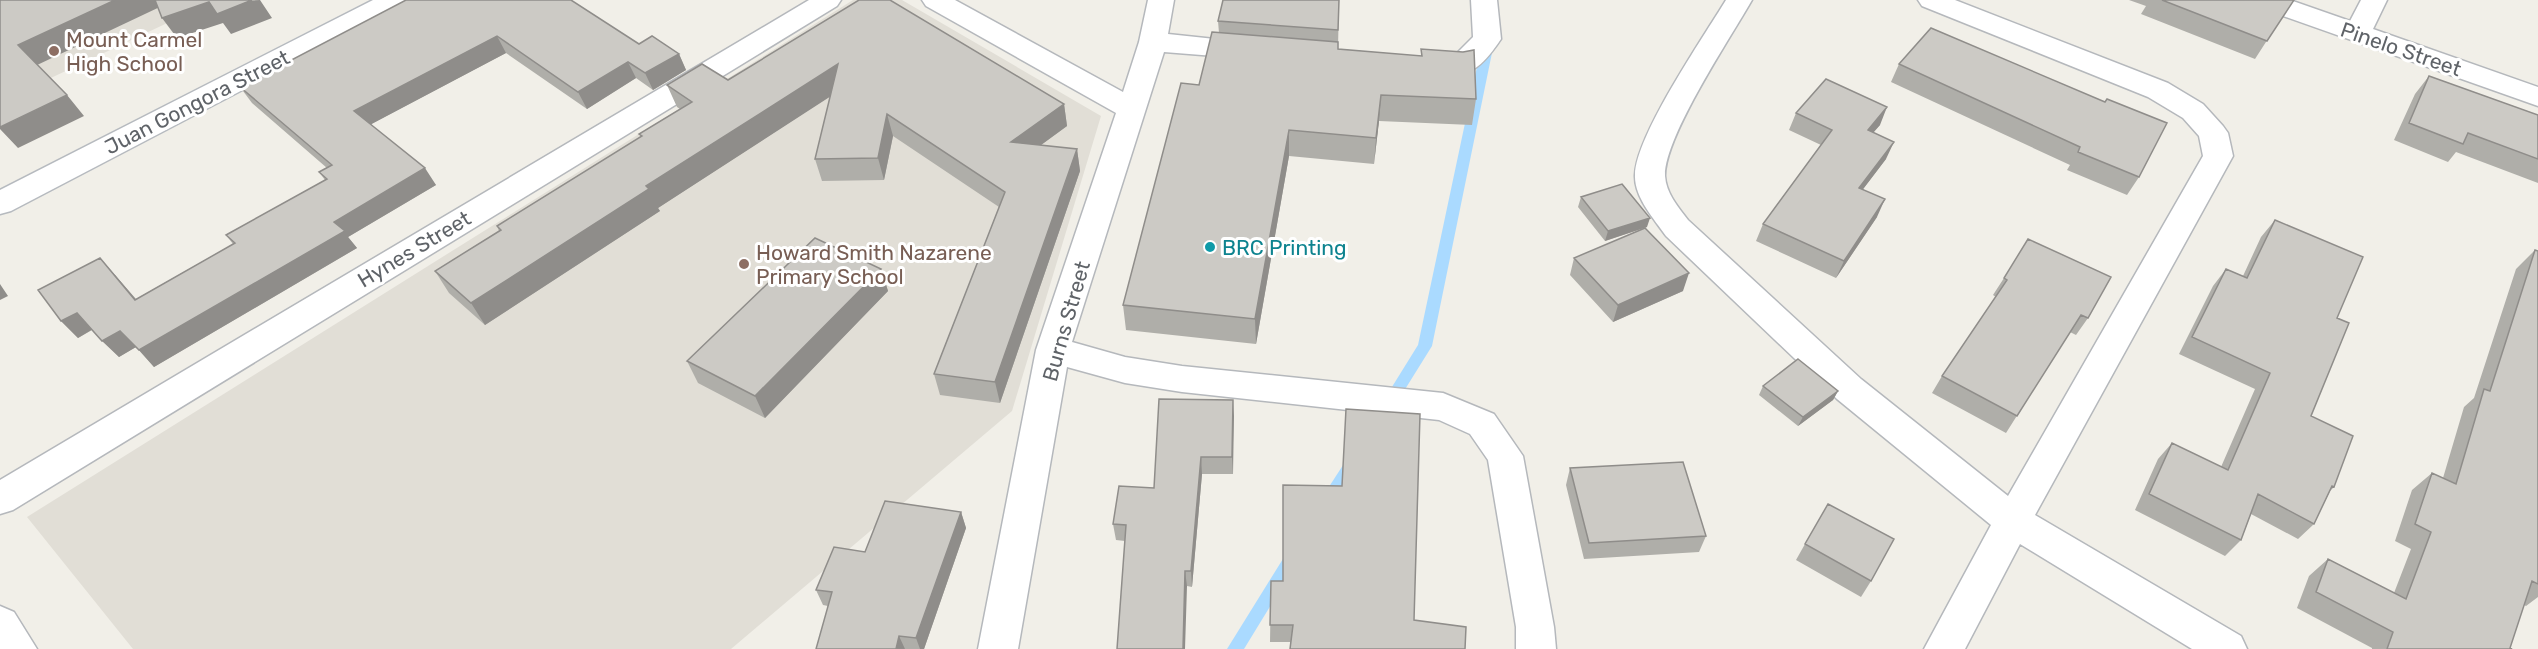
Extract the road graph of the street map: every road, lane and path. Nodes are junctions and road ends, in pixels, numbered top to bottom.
1 (394, 0) edge
2 (828, 0) edge
3 (935, 0) edge
4 (1161, 0) edge
5 (1484, 0) edge
6 (1739, 0) edge
7 (1931, 0) edge
8 (2264, 0) edge
9 (2374, 0) edge
10 (2357, 33) junction
11 (1153, 42) junction
12 (1283, 53) edge
13 (1413, 63) edge
14 (2538, 97) edge
15 (1132, 109) junction
16 (0, 203) edge
17 (1053, 350) junction
18 (0, 499) edge
19 (2013, 521) junction
20 (0, 624) edge
21 (17, 649) edge
22 (998, 649) edge
23 (1536, 649) edge
24 (1944, 649) edge
25 (2227, 649) edge

1 - 16 street, Juan Gongora Street
2 - 18 street, Hynes Street
3 - 15 street
4 - 11 street, Burns Street
5 - 13 street
6 - 19 street
7 - 19 street
8 - 10 street, Pinelo Street
9 - 10 street
10 - 14 street, Pinelo Street
11 - 12 street
11 - 15 street, Burns Street
15 - 17 street, Burns Street
17 - 22 street, Burns Street
17 - 23 street
19 - 24 street
19 - 25 street
20 - 21 street

